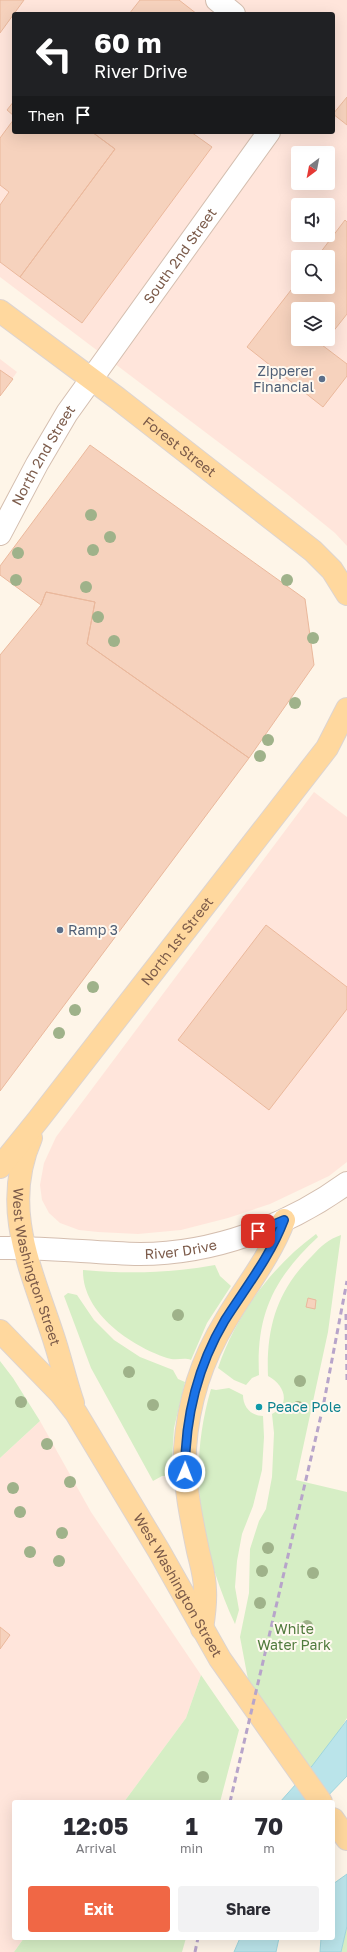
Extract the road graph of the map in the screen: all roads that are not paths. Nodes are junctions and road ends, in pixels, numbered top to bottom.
1 (217, 0) edge
2 (232, 12) edge
3 (268, 134) edge
4 (0, 311) edge
5 (92, 379) junction
6 (0, 534) edge
7 (347, 594) edge
8 (347, 710) edge
9 (38, 1120) junction
10 (0, 1167) edge
11 (347, 1183) edge
12 (284, 1220) junction
13 (0, 1248) edge
14 (25, 1248) junction
15 (0, 1331) edge
16 (76, 1413) junction
17 (202, 1629) junction
18 (320, 1800) edge
19 (335, 1822) edge
20 (347, 1839) edge

1 - 2 street
3 - 5 street, South 2nd Street
4 - 5 main road, Forest Street
5 - 6 street, North 2nd Street
5 - 7 main road, Forest Street
8 - 9 main road, North 1st Street
9 - 10 main road, North 1st Street
9 - 14 main road, West Washington Street
11 - 12 street, River Drive
12 - 14 street, River Drive
12 - 17 main road
13 - 14 street, River Drive
14 - 16 main road, West Washington Street
15 - 16 main road, West Washington Street
16 - 17 main road, West Washington Street
17 - 18 main road, West Washington Street
19 - 20 main road

